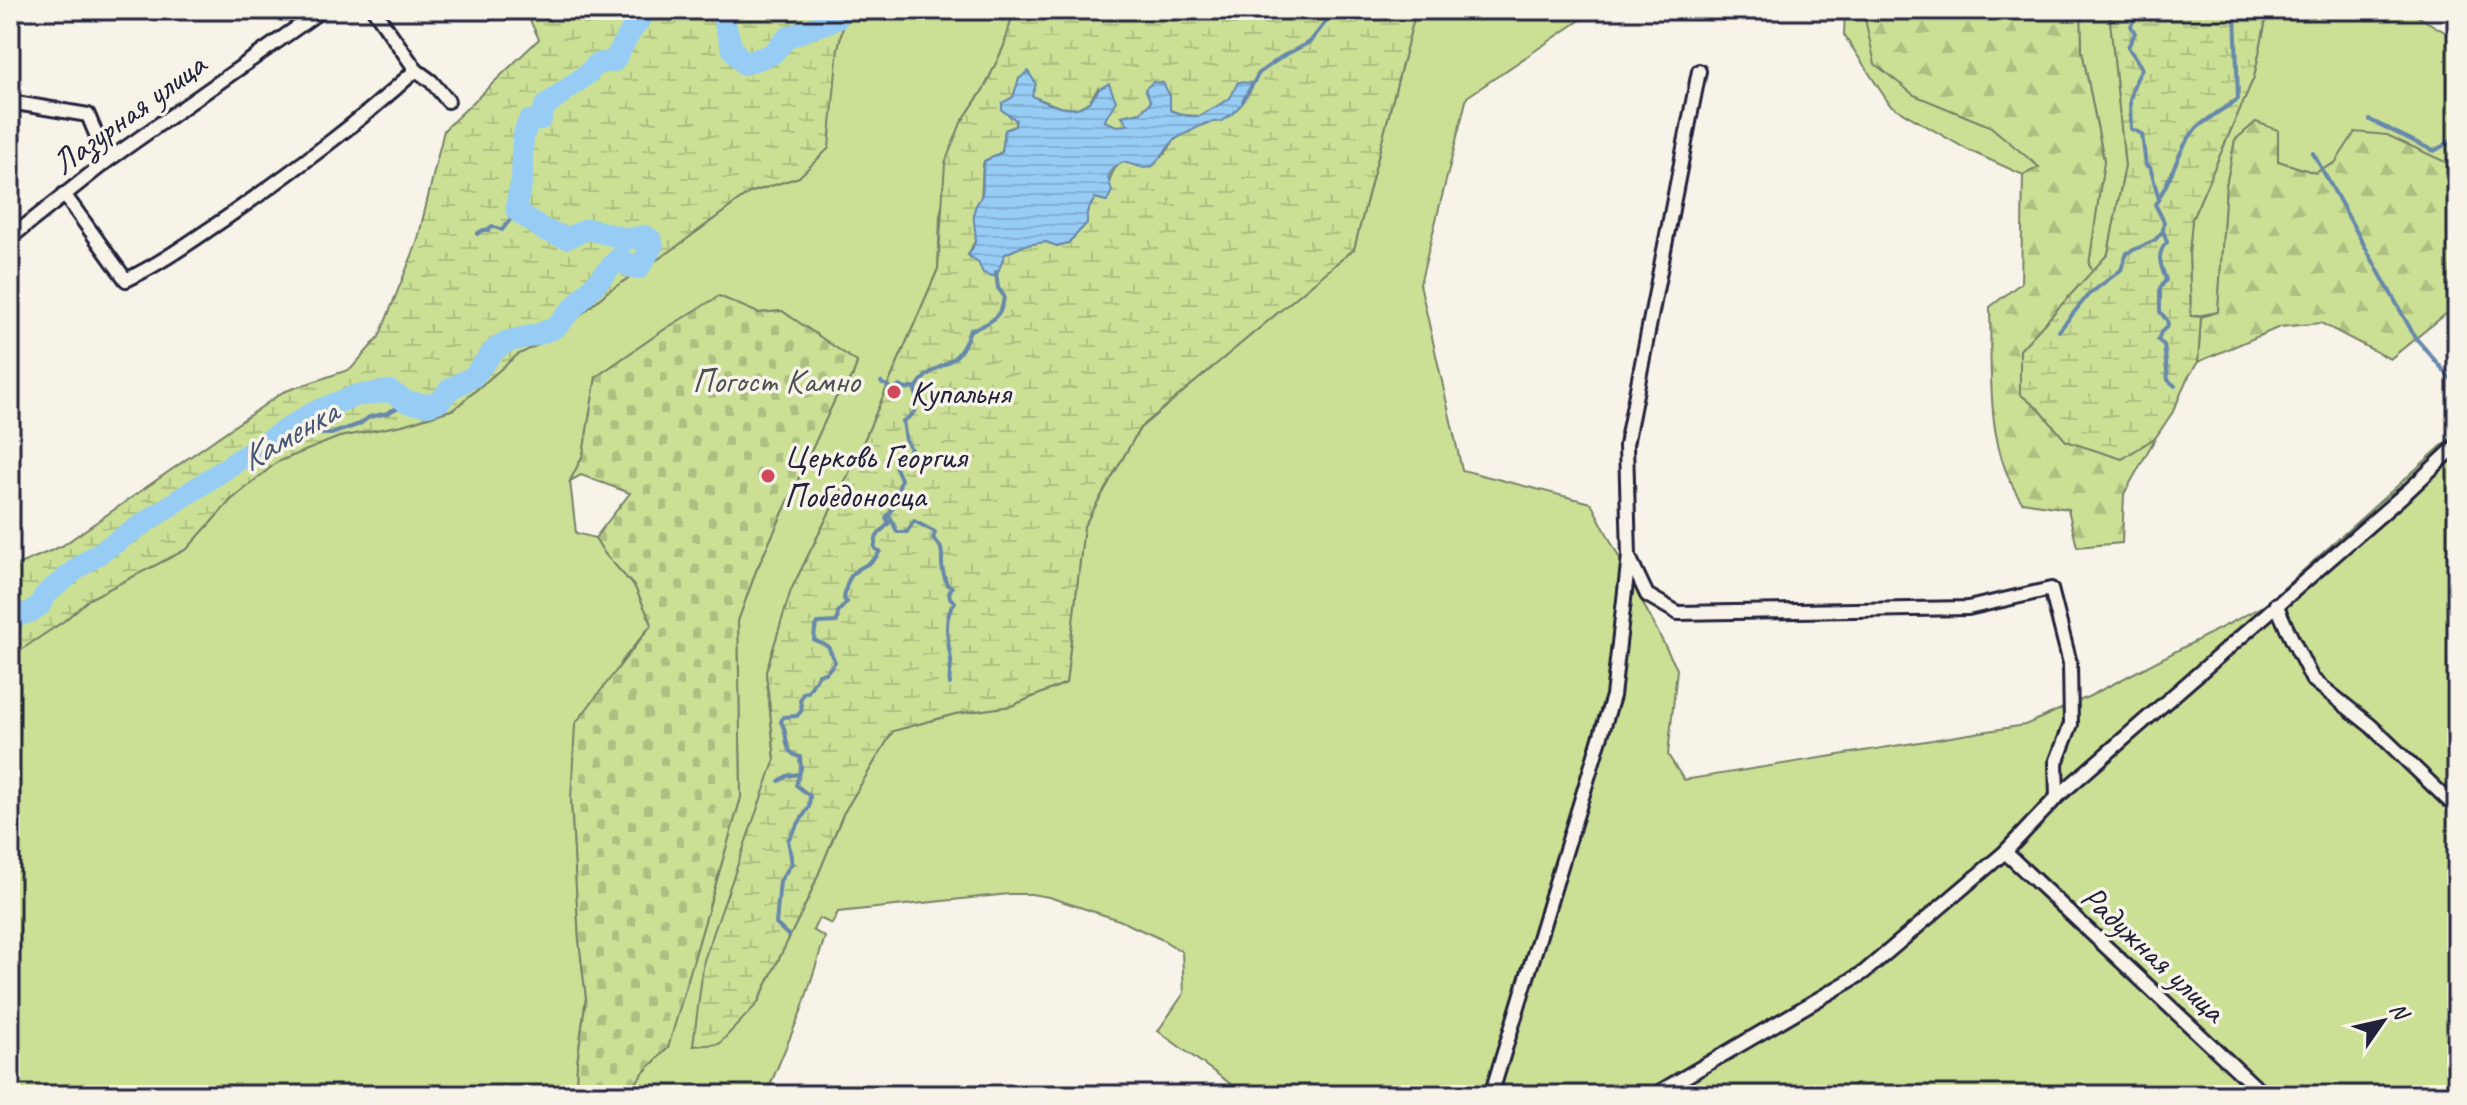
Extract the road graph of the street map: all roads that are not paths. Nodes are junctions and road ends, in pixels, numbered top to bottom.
1 (322, 10) edge
2 (374, 10) edge
3 (416, 70) junction
4 (1699, 71) dead end
5 (448, 101) dead end
6 (10, 102) edge
7 (107, 161) junction
8 (64, 194) junction
9 (10, 238) edge
10 (2457, 445) edge
11 (1629, 556) junction
12 (2276, 604) junction
13 (2057, 797) junction
14 (2457, 806) edge
15 (2005, 852) junction
16 (1491, 1095) edge
17 (1654, 1095) edge
18 (2264, 1095) edge

1 - 7 street, Лазурная улица
2 - 3 street
3 - 5 street
3 - 8 street
4 - 11 street
6 - 7 street
7 - 8 street, Лазурная улица
8 - 9 street, Лазурная улица
10 - 12 street
11 - 13 street
11 - 16 street
12 - 13 street
12 - 14 street
13 - 15 street
15 - 17 street
15 - 18 street, Радужная улица

